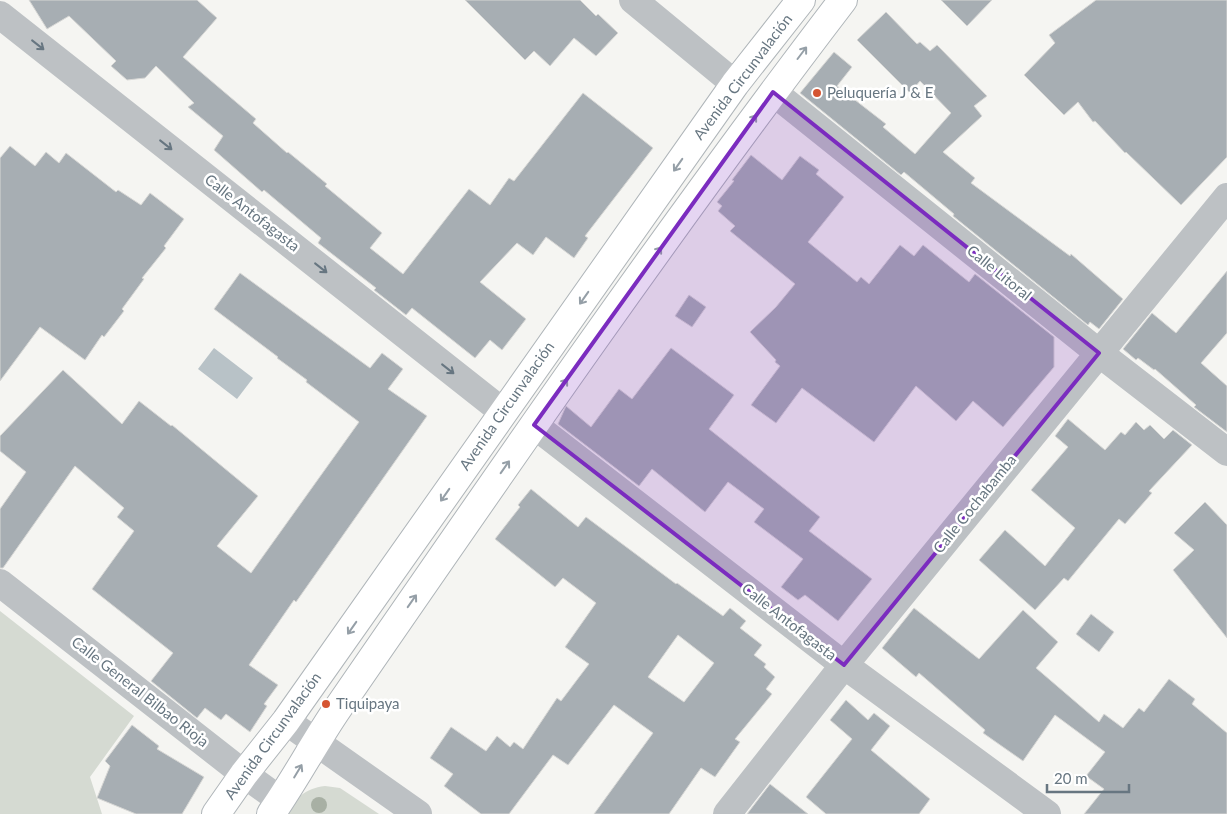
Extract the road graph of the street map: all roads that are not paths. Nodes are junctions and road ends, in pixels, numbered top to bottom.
1 (633, 0) edge
2 (801, 0) edge
3 (843, 0) edge
4 (0, 14) edge
5 (735, 84) junction
6 (773, 92) junction
7 (1227, 197) edge
8 (1099, 353) junction
9 (503, 412) junction
10 (534, 425) junction
11 (1227, 452) edge
12 (0, 583) edge
13 (844, 665) junction
14 (286, 721) junction
15 (316, 742) junction
16 (244, 774) junction
17 (276, 807) edge
18 (216, 814) edge
19 (418, 814) edge
20 (727, 814) edge
21 (1047, 814) edge

1 - 5 street
2 - 5 main road, Avenida Circunvalación
6 -> 3 main road
4 -> 9 street, Calle Antofagasta
5 -> 9 main road, Avenida Circunvalación
6 - 8 street, Calle Litoral
10 -> 6 main road
7 - 8 street, Calle Cochabamba
8 - 11 street, Calle Litoral
8 - 13 street, Calle Cochabamba
9 -> 14 main road, Avenida Circunvalación
10 - 13 street, Calle Antofagasta
15 -> 10 main road
12 - 16 street, Calle General Bilbao Rioja
13 - 20 street, Calle Cochabamba
13 - 21 street, Calle Antofagasta
14 - 15 street
14 - 16 main road, Avenida Circunvalación
17 -> 15 main road
15 - 19 street
16 - 17 street, Calle General Bilbao Rioja
16 - 18 main road, Avenida Circunvalación

